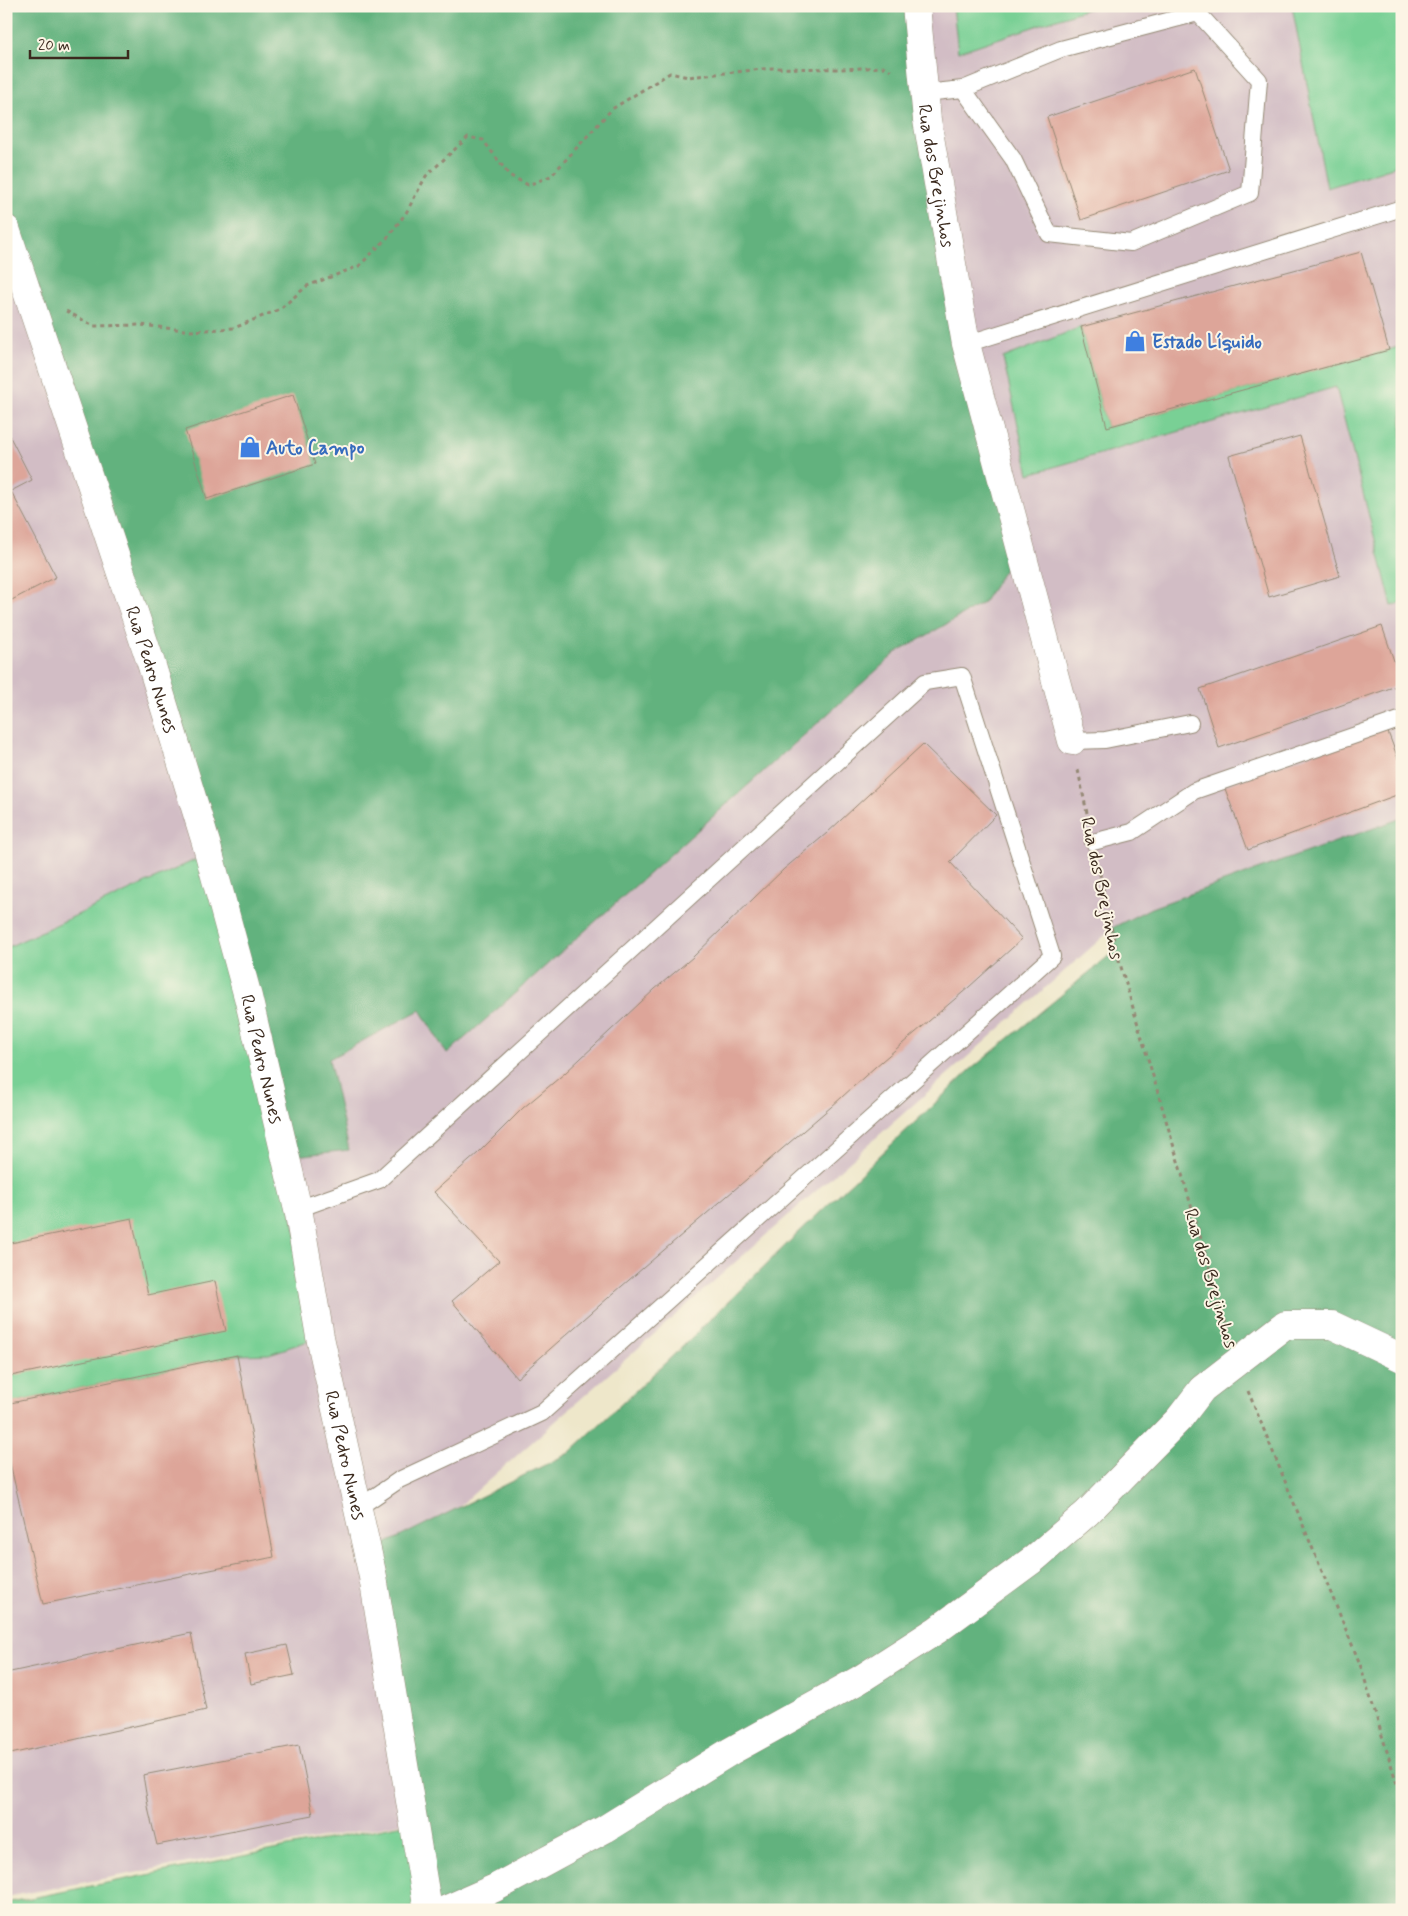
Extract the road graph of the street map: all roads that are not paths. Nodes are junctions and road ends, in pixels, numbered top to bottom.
1 (916, 6) edge
2 (963, 89) junction
3 (925, 93) junction
4 (1402, 208) edge
5 (6, 229) edge
6 (966, 344) junction
7 (1402, 719) edge
8 (1190, 724) dead end
9 (1072, 741) joint
10 (1093, 842) road end
11 (298, 1209) junction
12 (1402, 1358) edge
13 (358, 1508) junction
14 (428, 1910) edge
15 (445, 1910) edge

1 - 3 street, Rua dos Brejinhos
2 - 2 lane
2 - 3 lane
3 - 6 street, Rua dos Brejinhos
4 - 6 lane
5 - 11 street, Rua Pedro Nunes
6 - 9 street, Rua dos Brejinhos
7 - 10 lane
8 - 9 lane
11 - 13 street, Rua Pedro Nunes
11 - 13 lane
12 - 15 street
13 - 14 street, Rua Pedro Nunes

